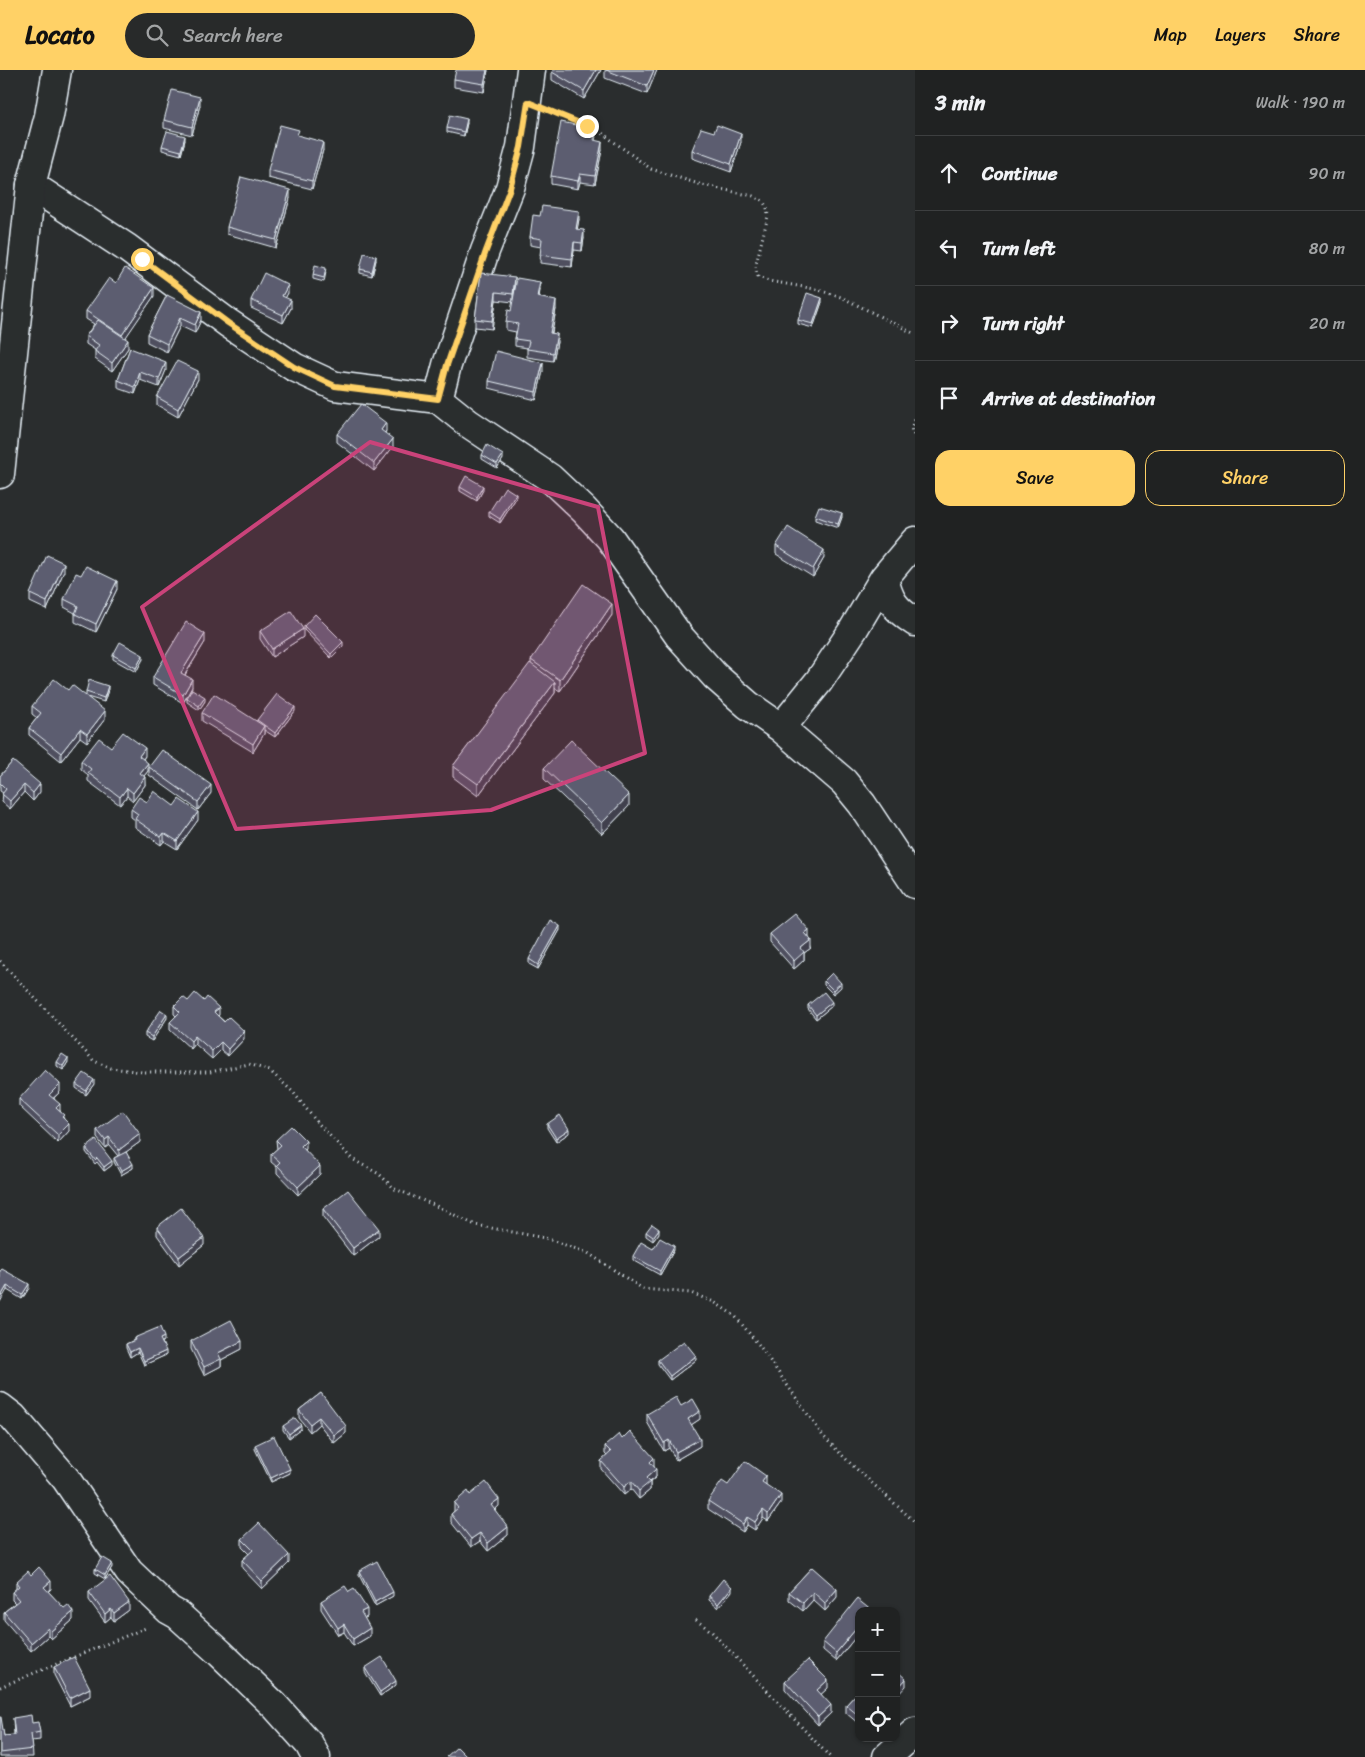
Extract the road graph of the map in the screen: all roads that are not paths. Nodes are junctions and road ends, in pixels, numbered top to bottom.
1 (57, 70) edge
2 (531, 70) edge
3 (31, 185) junction
4 (438, 399) junction
5 (0, 474) edge
6 (915, 541) edge
7 (884, 578) junction
8 (915, 622) edge
9 (781, 728) junction
10 (915, 884) edge
11 (0, 1408) edge
12 (915, 1732) edge
13 (316, 1757) edge
14 (887, 1757) edge

1 - 3 street
2 - 4 street
3 - 4 street
3 - 5 street
4 - 9 street
6 - 7 street
7 - 8 street
7 - 9 street
9 - 10 street
11 - 13 street
12 - 14 street

